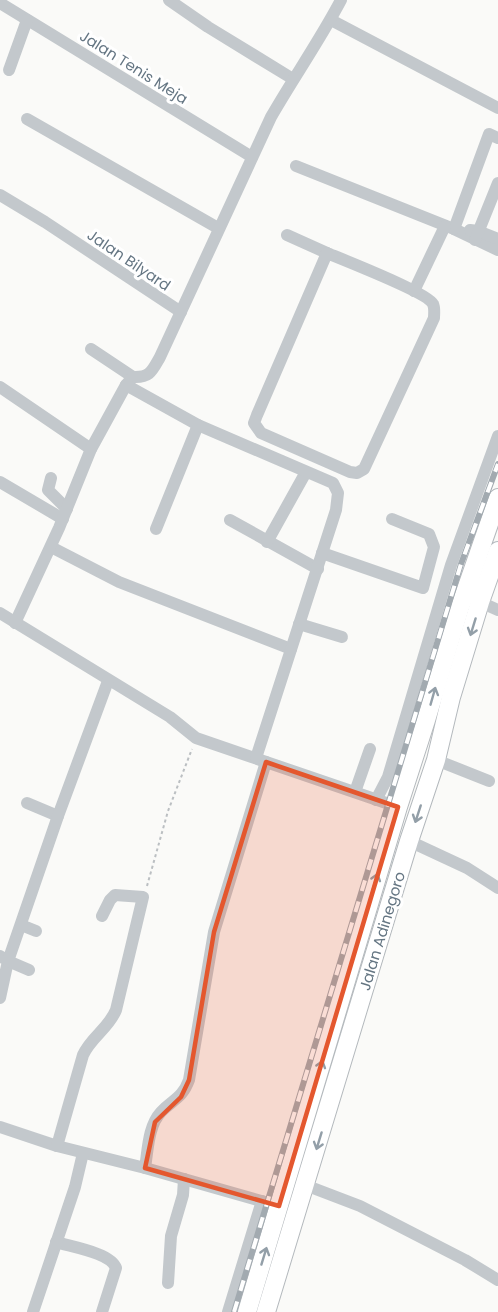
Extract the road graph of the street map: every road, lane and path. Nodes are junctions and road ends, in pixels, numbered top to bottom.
1 (169, 0) edge
2 (340, 0) edge
3 (0, 3) edge
4 (27, 20) junction
5 (331, 21) junction
6 (9, 70) dead end
7 (293, 79) junction
8 (498, 108) edge
9 (27, 119) dead end
10 (498, 138) edge
11 (252, 157) junction
12 (296, 166) dead end
13 (498, 183) edge
14 (0, 195) edge
15 (218, 228) junction
16 (449, 228) junction
17 (287, 234) dead end
18 (476, 236) junction
19 (498, 238) edge
20 (498, 250) edge
21 (327, 252) junction
22 (414, 291) junction
23 (181, 312) junction
24 (91, 349) dead end
25 (129, 381) junction
26 (0, 387) edge
27 (198, 425) junction
28 (498, 436) edge
29 (91, 448) junction
30 (306, 472) junction
31 (51, 478) dead end
32 (0, 482) edge
33 (498, 498) edge
34 (65, 514) junction
35 (392, 519) dead end
36 (230, 520) dead end
37 (156, 529) dead end
38 (267, 542) junction
39 (51, 547) junction
40 (498, 551) edge
41 (322, 553) junction
42 (318, 569) junction
43 (480, 602) junction
44 (498, 610) edge
45 (0, 613) edge
46 (15, 623) junction
47 (299, 624) junction
48 (342, 637) dead end
49 (291, 649) junction
50 (108, 681) junction
51 (196, 738) junction
52 (370, 749) dead end
53 (261, 760) junction
54 (436, 760) junction
55 (489, 781) dead end
56 (356, 792) junction
57 (376, 800) junction
58 (27, 803) dead end
59 (398, 807) junction
60 (58, 816) junction
61 (409, 841) junction
62 (498, 888) edge
63 (143, 897) junction
64 (102, 916) dead end
65 (21, 925) junction
66 (36, 931) dead end
67 (4, 958) edge
68 (29, 970) dead end
69 (0, 998) edge
70 (0, 1126) edge
71 (57, 1146) junction
72 (83, 1153) junction
73 (145, 1168) junction
74 (184, 1179) junction
75 (305, 1185) junction
76 (271, 1203) junction
77 (56, 1242) junction
78 (498, 1280) edge
79 (168, 1283) dead end
80 (33, 1312) edge
81 (102, 1312) edge
82 (228, 1312) edge
83 (247, 1312) edge
84 (266, 1312) edge

1 - 7 street
2 - 5 street
3 - 4 street, Jalan Tenis Meja
4 - 6 street
4 - 11 street, Jalan Tenis Meja
5 - 7 street
5 - 8 street
7 - 11 street
9 - 15 street
10 - 16 street
11 - 15 street
12 - 16 street
13 - 18 street
14 - 23 street, Jalan Bilyard
15 - 23 street
16 - 18 street
16 - 22 street
17 - 21 street
18 - 19 street
18 - 20 street
21 - 22 street
21 - 22 street
23 - 25 street
24 - 25 street
25 - 27 street
25 - 29 street
26 - 29 street
27 - 30 street
27 - 37 street
28 - 57 street
29 - 34 street
30 - 38 street
30 - 41 street
31 - 34 street
32 - 34 street
59 -> 33 highway
34 - 39 street
35 - 41 street
36 - 38 street
38 - 42 street
39 - 46 street
39 - 49 street
40 - 43 highway, Jalan Adinegoro
41 - 42 street
42 - 47 street
43 - 44 street
43 -> 54 highway, Jalan Adinegoro
45 - 46 street
46 - 50 street
47 - 48 street
47 - 49 street
49 - 53 street
50 - 51 street
50 - 60 street
51 - 53 street
51 - 63 path
52 - 56 street
53 - 56 street
53 - 73 street
54 - 55 street
54 -> 61 highway, Jalan Adinegoro
56 - 57 street
57 - 59 street
58 - 60 street
76 -> 59 highway
60 - 65 street
61 - 62 street
61 -> 75 highway, Jalan Adinegoro
63 - 64 street
63 - 71 street
65 - 66 street
65 - 67 street
67 - 68 street
67 - 69 street
70 - 71 street
71 - 72 street
72 - 73 street
72 - 77 street
73 - 74 street
74 - 76 street
74 - 79 street
75 - 78 street
75 - 84 highway, Jalan Adinegoro
76 - 82 street
83 -> 76 highway
77 - 80 street
77 - 81 street

